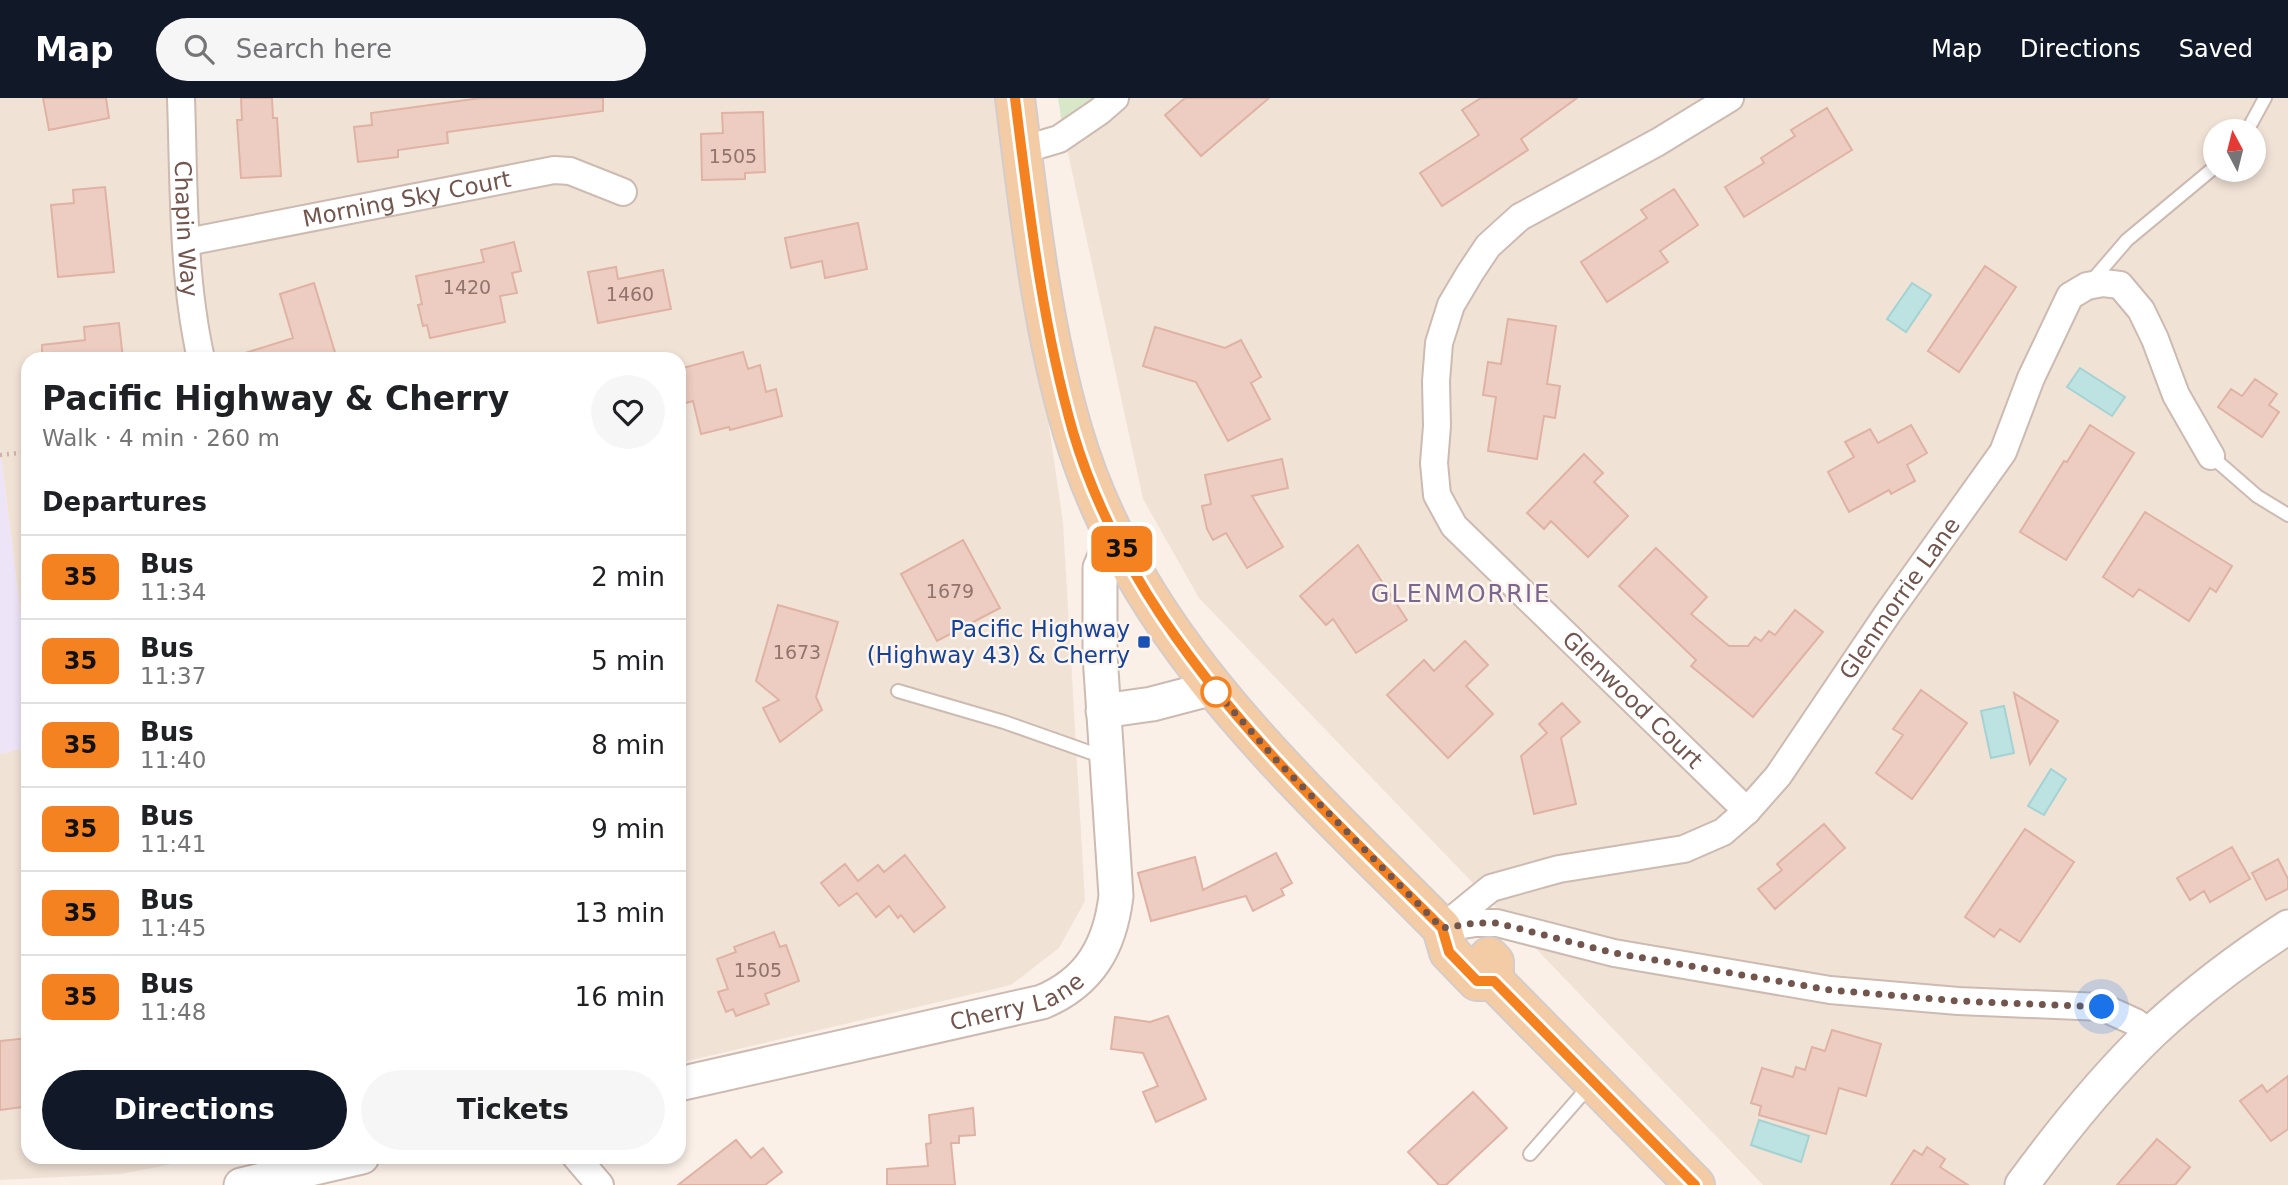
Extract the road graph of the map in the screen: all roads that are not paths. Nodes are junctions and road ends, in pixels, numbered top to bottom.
1 (181, 98) edge
2 (1015, 98) edge
3 (1115, 98) edge
4 (1730, 98) edge
5 (2265, 98) edge
6 (2254, 119) edge
7 (1022, 150) junction
8 (2203, 177) edge
9 (623, 192) dead end
10 (187, 242) junction
11 (2087, 286) junction
12 (200, 352) edge
13 (2211, 456) joint
14 (2288, 515) edge
15 (1114, 535) junction
16 (1213, 688) junction
17 (898, 691) dead end
18 (1103, 711) junction
19 (1106, 758) junction
20 (1746, 811) junction
21 (2288, 927) edge
22 (1442, 928) junction
23 (2151, 1033) junction
24 (1593, 1081) junction
25 (686, 1082) edge
26 (1530, 1154) dead end
27 (332, 1164) edge
28 (582, 1164) edge
29 (241, 1185) edge
30 (600, 1185) edge
31 (1695, 1185) edge
32 (2022, 1185) edge

1 - 10 street, Chapin Way
2 - 7 main road
3 - 7 street
4 - 20 street, Glenwood Court
5 - 6 lane
7 - 15 main road
8 - 11 lane
9 - 10 street, Morning Sky Court
10 - 12 street, Chapin Way
11 - 13 street
11 - 20 street, Glenmorrie Lane
13 - 14 lane
15 - 16 main road
15 - 18 street, Cherry Lane
16 - 18 street
16 - 22 main road
17 - 19 lane
18 - 19 street, Cherry Lane
19 - 25 street, Cherry Lane
20 - 22 street, Glenmorrie Lane
21 - 23 street
22 - 23 street
22 - 24 main road
23 - 32 street
24 - 26 lane
24 - 31 main road
27 - 29 street
28 - 30 street

